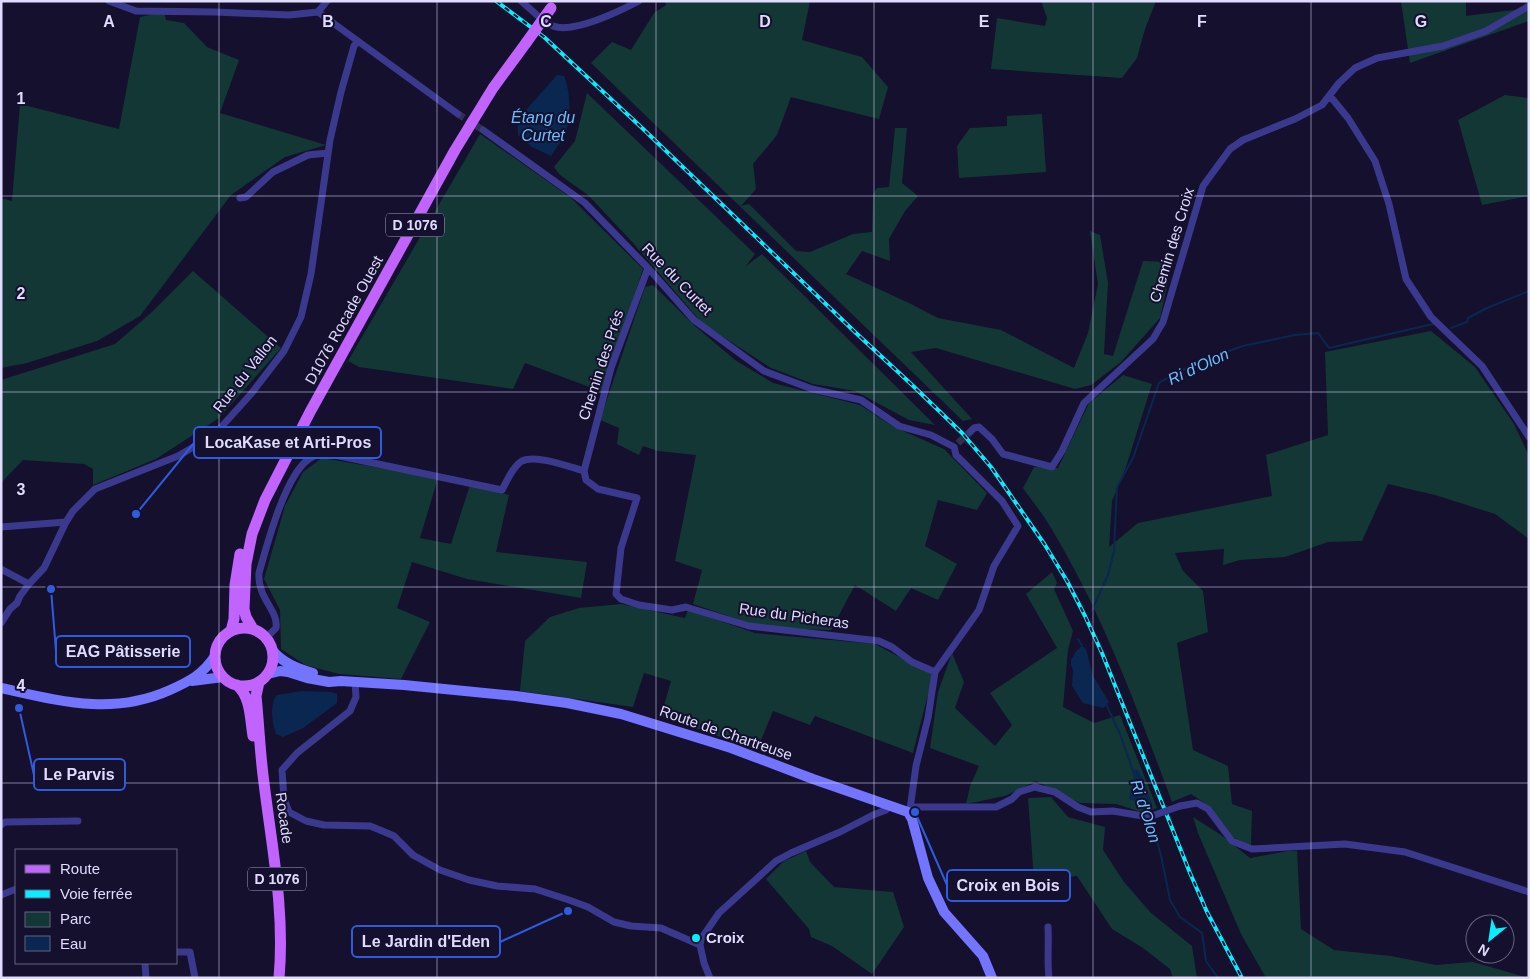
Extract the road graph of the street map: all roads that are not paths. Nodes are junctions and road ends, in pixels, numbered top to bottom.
1 (109, 1) edge
2 (327, 1) edge
3 (522, 1) edge
4 (639, 1) edge
5 (554, 5) edge
6 (1529, 6) edge
7 (318, 12) junction
8 (358, 41) junction
9 (1330, 96) junction
10 (458, 114) tunnel mouth
11 (483, 130) tunnel mouth
12 (328, 153) junction
13 (240, 198) dead end
14 (648, 268) junction
15 (310, 412) junction
16 (970, 432) dead end
17 (1529, 437) edge
18 (584, 471) junction
19 (66, 522) junction
20 (1, 527) edge
21 (1, 569) edge
22 (29, 584) junction
23 (1, 623) edge
24 (253, 629) junction
25 (230, 631) junction
26 (266, 638) junction
27 (272, 651) junction
28 (215, 656) junction
29 (935, 672) junction
30 (223, 677) junction
31 (263, 678) junction
32 (341, 681) junction
33 (186, 682) junction
34 (356, 682) junction
35 (237, 685) junction
36 (2, 688) edge
37 (264, 782) junction
38 (890, 806) junction
39 (909, 810) junction
40 (78, 821) dead end
41 (1, 825) edge
42 (15, 889) edge
43 (1529, 892) edge
44 (1, 895) edge
45 (1048, 928) dead end
46 (700, 945) junction
47 (178, 952) edge
48 (145, 964) edge
49 (146, 978) edge
50 (195, 978) edge
51 (279, 978) edge
52 (710, 978) edge
53 (992, 978) edge
54 (1049, 978) edge

1 - 7 street
2 - 7 street
3 - 4 street
5 - 15 main road, D1076 Rocade Ouest / D 1076, bridge
6 - 9 street, Chemin des Croix
7 - 8 street
8 - 10 street
8 - 12 street, Rue du Vallon
9 - 16 street, Chemin des Croix
9 - 17 street
11 - 14 street, Rue du Curtet
12 - 13 street
12 - 19 street, Rue du Vallon
14 - 18 street, Chemin des Prés
14 - 29 street, Rue du Curtet
15 - 24 main road, D1076 Rocade Ouest / D 1076
15 - 25 main road, D 1076
18 - 26 street
18 - 29 street, Rue du Picheras
19 - 20 street
19 - 22 street, Rue du Vallon
21 - 22 street
22 - 23 street, Rue du Vallon
24 - 25 main road
24 - 26 main road
25 - 28 main road
26 - 27 main road
27 - 31 main road
27 - 32 main road, Route de Chartreuse
28 - 30 main road
28 - 33 main road
29 - 39 street
30 - 33 main road
30 - 35 main road
31 - 32 main road, Route de Chartreuse
31 - 35 main road
31 - 37 main road, Rocade / D 1076
32 - 34 main road, Route de Chartreuse
33 - 36 main road
34 - 38 main road, Route de Chartreuse
34 - 46 street
35 - 37 main road, Rocade / D 1076
37 - 51 main road, Rocade / D 1076
38 - 39 main road, Route de Chartreuse
38 - 46 street
39 - 43 street, bridge
39 - 53 main road
40 - 41 street
42 - 44 street
45 - 54 street
46 - 52 street
47 - 50 street
48 - 49 street

